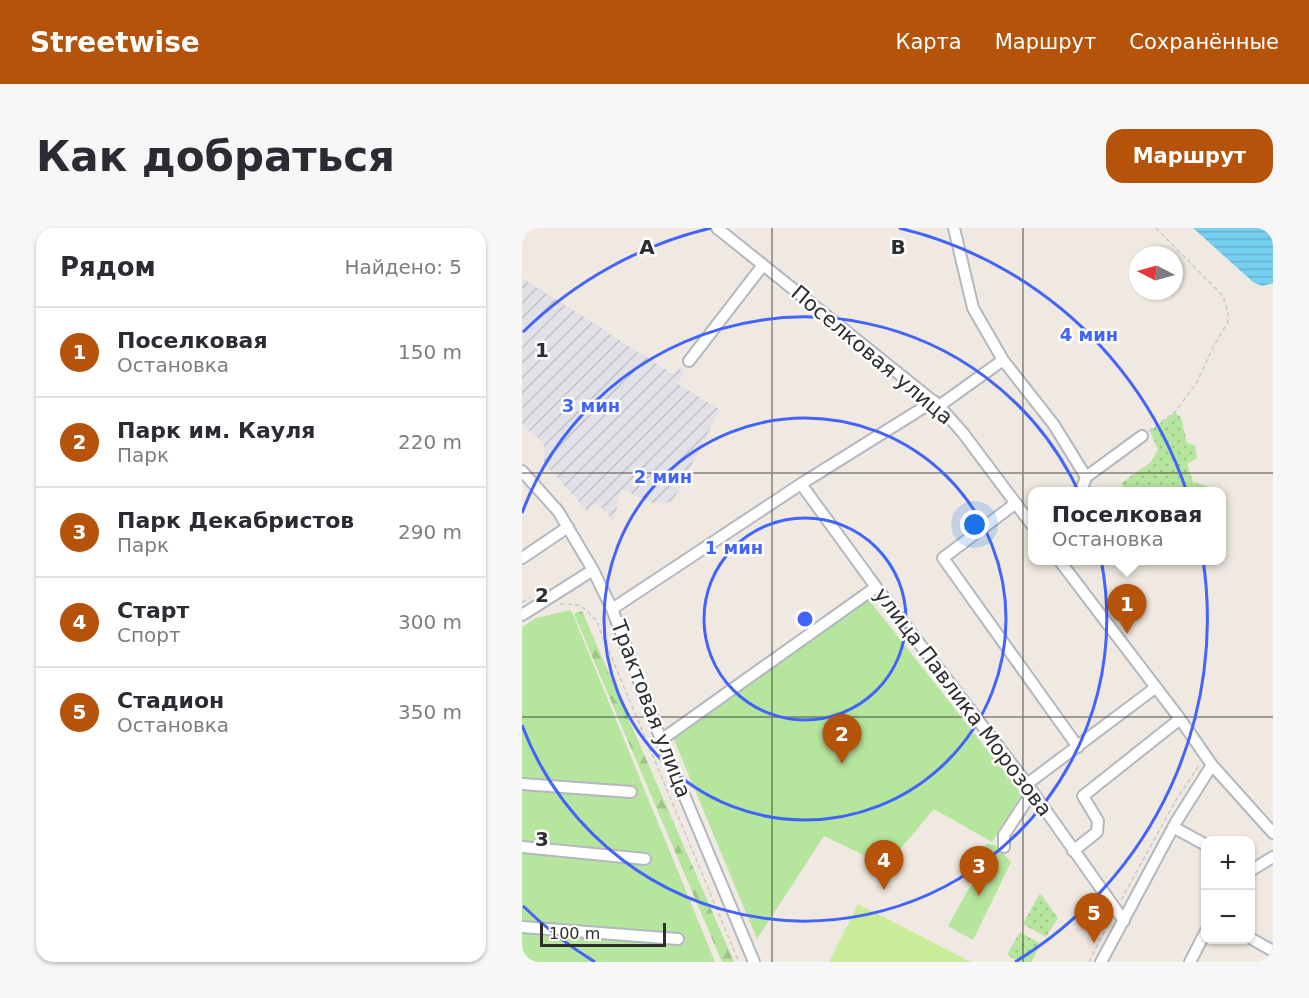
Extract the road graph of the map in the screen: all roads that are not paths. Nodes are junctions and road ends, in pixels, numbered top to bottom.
1 (954, 228) edge
2 (724, 230) edge
3 (763, 266) junction
4 (1003, 360) junction
5 (689, 361) dead end
6 (937, 403) junction
7 (1142, 436) road end
8 (522, 471) edge
9 (1086, 477) junction
10 (801, 484) junction
11 (1082, 487) edge
12 (1016, 503) junction
13 (1028, 520) edge
14 (568, 527) junction
15 (522, 558) edge
16 (1062, 565) edge
17 (593, 570) junction
18 (876, 587) junction
19 (612, 609) junction
20 (522, 615) edge
21 (1155, 688) junction
22 (1180, 719) junction
23 (661, 740) junction
24 (1078, 747) junction
25 (1212, 765) junction
26 (522, 784) edge
27 (1029, 788) junction
28 (630, 792) dead end
29 (1173, 827) junction
30 (1273, 833) edge
31 (1201, 842) edge
32 (522, 847) edge
33 (1004, 847) dead end
34 (1073, 851) junction
35 (1273, 857) edge
36 (645, 859) dead end
37 (1255, 868) edge
38 (1124, 921) junction
39 (522, 927) edge
40 (678, 939) dead end
41 (1255, 940) edge
42 (1201, 941) edge
43 (1273, 951) edge
44 (754, 962) edge
45 (1101, 962) edge
46 (1190, 962) edge

1 - 4 street
2 - 3 street, Поселковая улица
3 - 5 street
3 - 6 street, Поселковая улица
4 - 6 street
4 - 9 street
6 - 10 street
6 - 12 street, Поселковая улица
7 - 9 street
8 - 14 street, Трактовая улица
9 - 11 street
10 - 18 street, улица Павлика Морозова
10 - 19 street
12 - 13 street, Поселковая улица
12 - 24 street
14 - 15 street
14 - 17 street, Трактовая улица
16 - 21 street
17 - 19 street, Трактовая улица
17 - 20 street
18 - 23 street
18 - 27 street, улица Павлика Морозова
19 - 23 street, Трактовая улица
21 - 22 street
21 - 24 street
22 - 25 street
22 - 34 street
23 - 44 street, Трактовая улица
24 - 27 street
25 - 29 street
25 - 30 street
26 - 28 street
27 - 33 street
27 - 34 street, улица Павлика Морозова
29 - 31 street
29 - 38 street
32 - 36 street
34 - 38 street, улица Павлика Морозова
35 - 37 street
38 - 45 street
39 - 40 street
41 - 43 street
42 - 46 street

